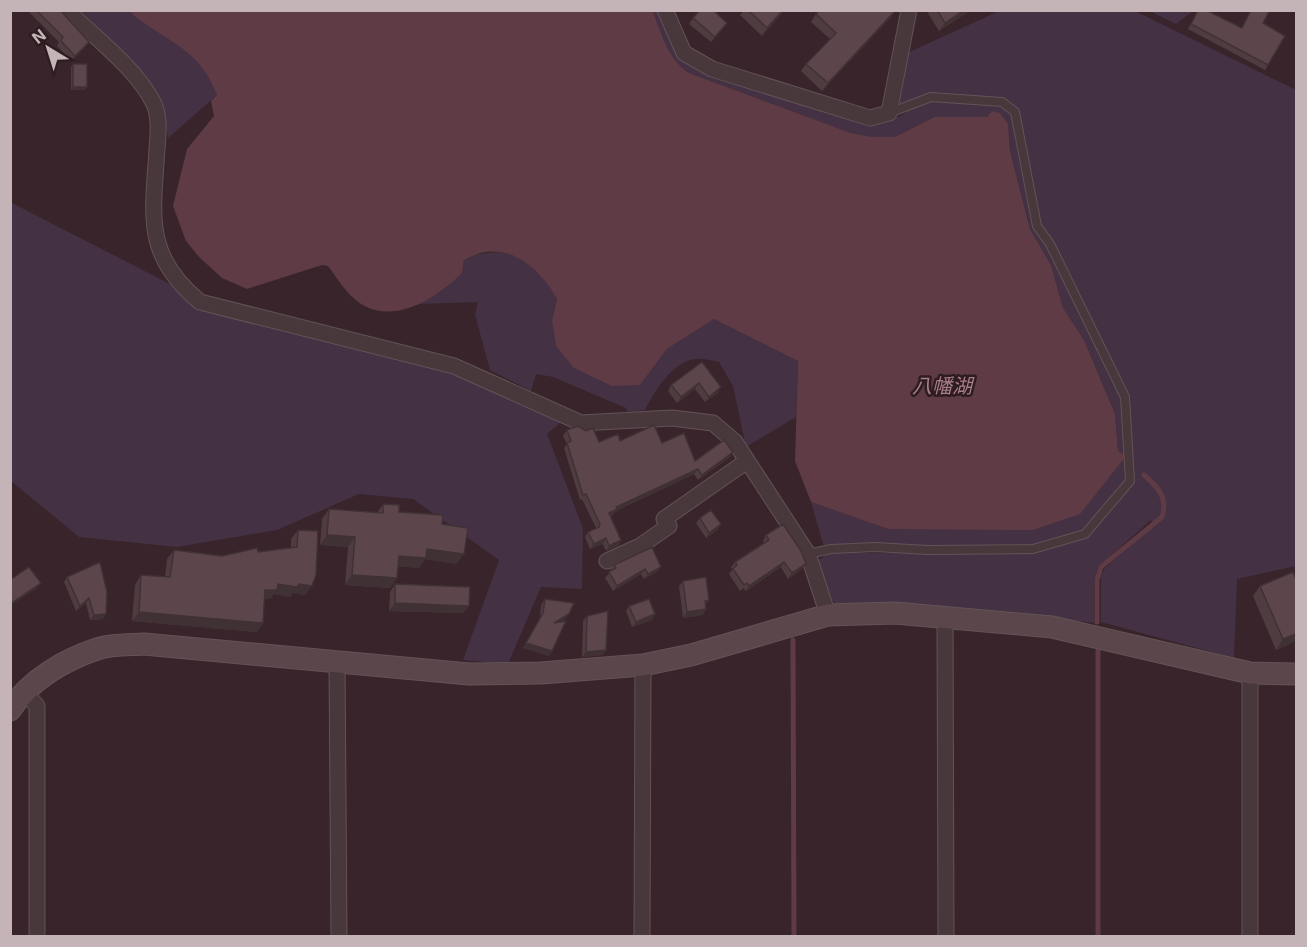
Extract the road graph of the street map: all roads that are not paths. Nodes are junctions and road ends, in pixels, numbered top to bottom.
1 (67, 10) edge
2 (665, 10) edge
3 (909, 10) edge
4 (889, 113) junction
5 (747, 461) junction
6 (808, 554) junction
7 (607, 561) dead end
8 (828, 615) junction
9 (945, 617) junction
10 (337, 662) junction
11 (643, 666) junction
12 (1250, 673) junction
13 (1296, 674) edge
14 (25, 692) junction
15 (10, 710) edge
16 (37, 936) edge
17 (339, 936) edge
18 (642, 936) edge
19 (946, 936) edge
20 (1250, 936) edge

1 - 5 street
2 - 4 street
3 - 4 street
4 - 6 lane
5 - 6 street
5 - 7 street
6 - 8 street
8 - 9 main road
8 - 11 main road
9 - 12 main road
9 - 19 street
10 - 11 main road
10 - 14 main road
10 - 17 street
11 - 18 street
12 - 13 main road
12 - 20 street
14 - 15 main road
14 - 16 street

